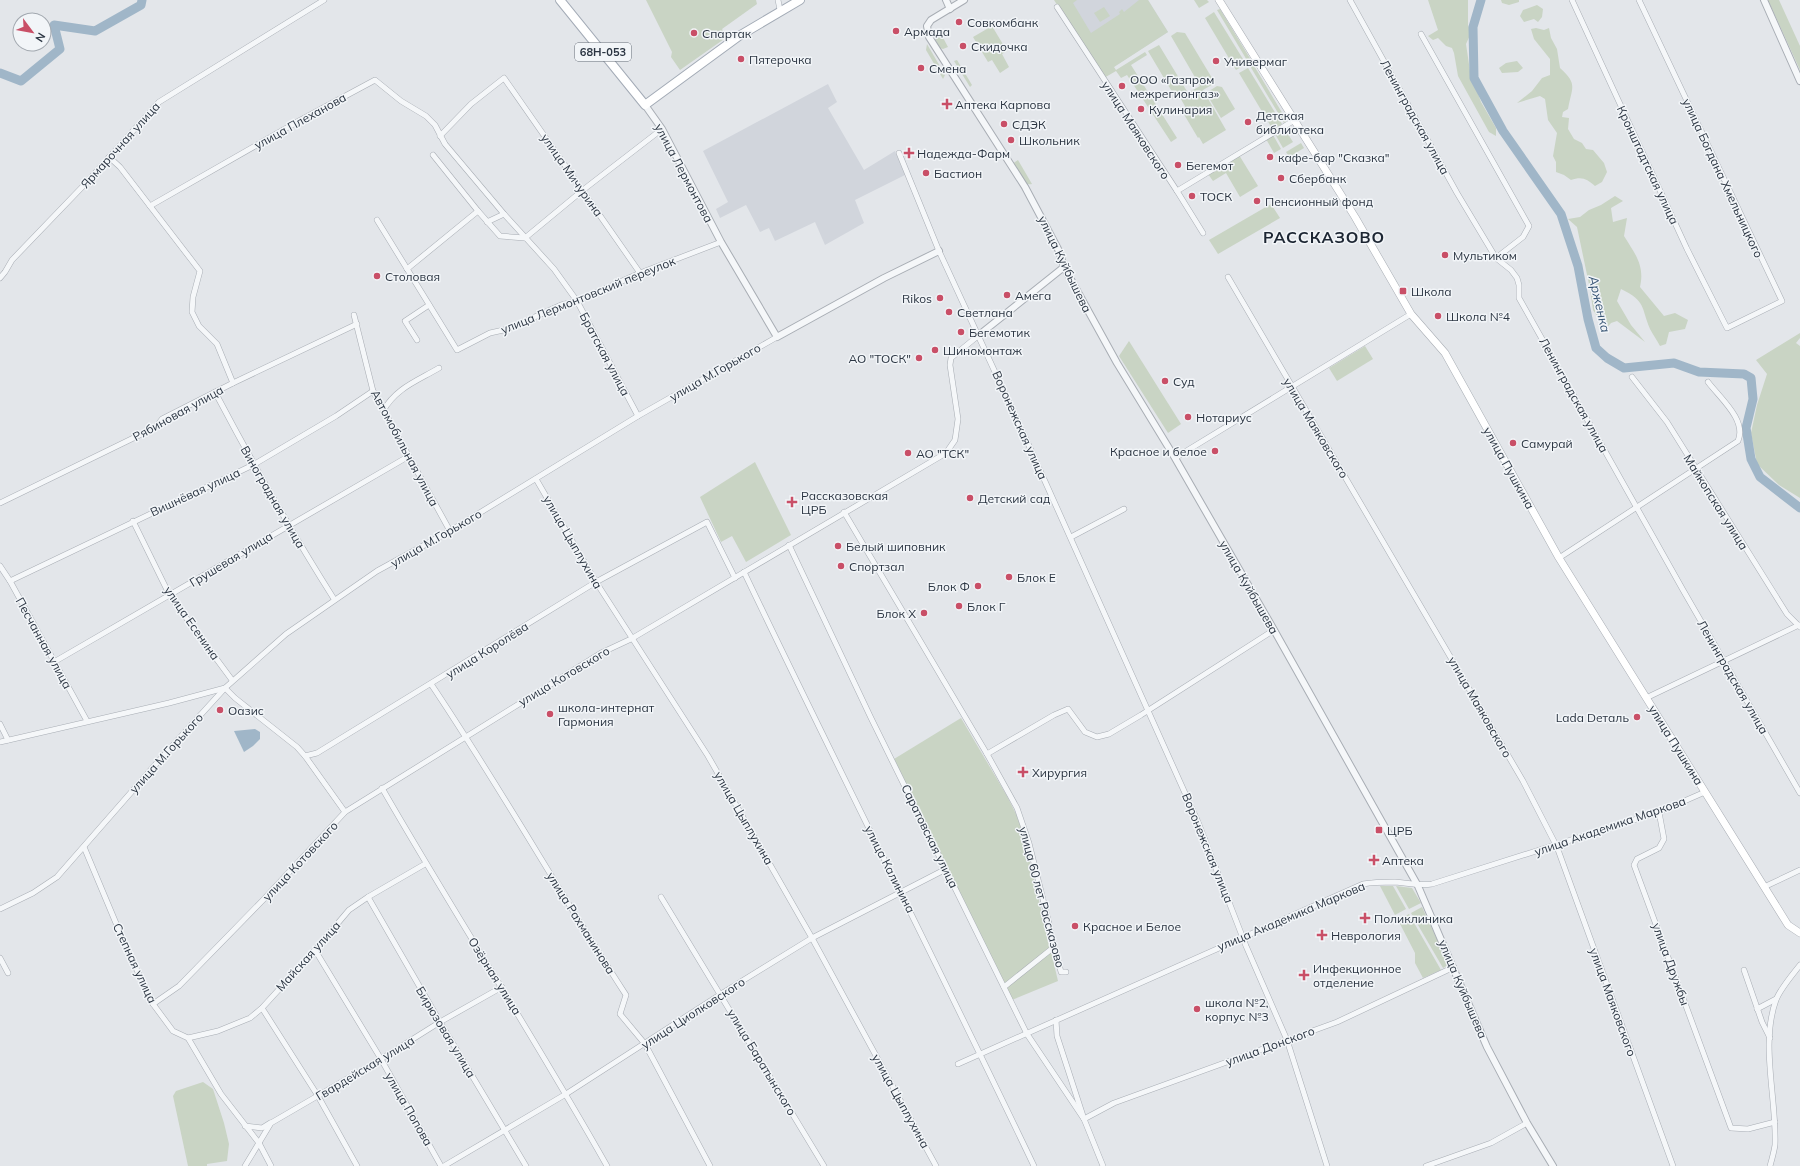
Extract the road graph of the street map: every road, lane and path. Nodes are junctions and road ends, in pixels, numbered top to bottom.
1 (324, 0) edge
2 (560, 0) edge
3 (778, 0) edge
4 (800, 0) edge
5 (946, 0) edge
6 (964, 0) edge
7 (1219, 0) edge
8 (1350, 0) edge
9 (1572, 0) edge
10 (1639, 0) edge
11 (1764, 0) edge
12 (1057, 7) dead end
13 (950, 9) junction
14 (780, 10) junction
15 (1421, 34) dead end
16 (1800, 81) edge
17 (645, 105) junction
18 (1293, 121) junction
19 (662, 129) junction
20 (440, 136) junction
21 (899, 153) dead end
22 (434, 155) dead end
23 (109, 157) junction
24 (583, 190) junction
25 (1177, 191) junction
26 (150, 206) junction
27 (478, 211) junction
28 (504, 214) junction
29 (377, 220) dead end
30 (487, 222) junction
31 (1203, 233) dead end
32 (525, 238) junction
33 (721, 242) junction
34 (939, 251) junction
35 (1496, 258) junction
36 (1064, 267) junction
37 (406, 269) junction
38 (640, 273) junction
39 (1228, 277) dead end
40 (0, 278) edge
41 (577, 301) junction
42 (429, 305) junction
43 (1411, 314) junction
44 (354, 315) dead end
45 (357, 324) junction
46 (1727, 328) joint
47 (979, 335) junction
48 (777, 337) junction
49 (417, 340) dead end
50 (439, 368) dead end
51 (1632, 377) dead end
52 (233, 382) junction
53 (1708, 382) dead end
54 (1292, 387) junction
55 (373, 391) junction
56 (215, 392) junction
57 (383, 412) junction
58 (638, 416) junction
59 (408, 456) junction
60 (1175, 458) junction
61 (253, 465) junction
62 (1695, 469) junction
63 (536, 478) junction
64 (0, 503) edge
65 (1637, 507) junction
66 (1124, 509) dead end
67 (844, 512) junction
68 (133, 521) junction
69 (288, 525) junction
70 (450, 531) junction
71 (1071, 537) junction
72 (788, 545) junction
73 (1559, 558) junction
74 (0, 566) edge
75 (744, 572) junction
76 (735, 578) junction
77 (10, 581) junction
78 (596, 582) junction
79 (170, 596) junction
80 (334, 599) junction
81 (1799, 626) edge
82 (1274, 630) junction
83 (631, 639) junction
84 (54, 662) junction
85 (1724, 662) junction
86 (232, 680) junction
87 (431, 684) junction
88 (225, 688) junction
89 (1646, 698) junction
90 (1148, 711) junction
91 (87, 721) junction
92 (0, 724) edge
93 (466, 736) junction
94 (8, 740) junction
95 (0, 742) edge
96 (987, 754) junction
97 (305, 756) junction
98 (382, 788) junction
99 (1705, 792) junction
100 (1800, 793) edge
101 (345, 812) junction
102 (1659, 812) junction
103 (1556, 845) junction
104 (84, 847) junction
105 (425, 864) junction
106 (946, 869) junction
107 (1800, 870) edge
108 (1418, 886) junction
109 (1764, 887) junction
110 (901, 891) junction
111 (368, 896) junction
112 (661, 897) dead end
113 (0, 908) edge
114 (1800, 933) edge
115 (1244, 936) junction
116 (812, 938) junction
117 (1054, 947) junction
118 (315, 950) junction
119 (0, 958) edge
120 (1800, 965) edge
121 (1454, 967) junction
122 (1744, 970) dead end
123 (1066, 972) dead end
124 (8, 973) dead end
125 (502, 987) junction
126 (1004, 987) junction
127 (721, 994) junction
128 (1776, 999) junction
129 (153, 1004) junction
130 (262, 1008) junction
131 (1757, 1009) junction
132 (1056, 1020) junction
133 (440, 1022) junction
134 (1027, 1034) junction
135 (188, 1038) junction
136 (1770, 1039) junction
137 (1287, 1040) junction
138 (645, 1044) junction
139 (981, 1054) junction
140 (381, 1059) junction
141 (958, 1064) dead end
142 (566, 1094) junction
143 (318, 1096) junction
144 (1084, 1119) junction
145 (1775, 1122) junction
146 (271, 1123) junction
147 (1527, 1123) junction
148 (245, 1126) junction
149 (505, 1130) junction
150 (258, 1144) junction
151 (245, 1166) edge
152 (270, 1166) edge
153 (357, 1166) edge
154 (443, 1166) edge
155 (526, 1166) edge
156 (607, 1166) edge
157 (710, 1166) edge
158 (824, 1166) edge
159 (936, 1166) edge
160 (1034, 1166) edge
161 (1103, 1166) edge
162 (1327, 1166) edge
163 (1426, 1166) edge
164 (1553, 1166) edge
165 (1673, 1166) edge
166 (1770, 1166) edge
167 (1774, 1166) edge

1 - 23 street, Ярмарочная улица
2 - 17 main road, улица Лермонтова / 68Н-053
3 - 14 street
4 - 14 main road
5 - 13 street
6 - 13 street
7 - 18 main road, улица Пушкина
8 - 35 street, Ленинградская улица
9 - 46 street, Кронштадтская улица
10 - 46 street, улица Богдана Хмельницкого
11 - 16 street
12 - 25 street, улица Маяковского
13 - 36 street, улица Куйбышева
14 - 17 main road
15 - 35 street
17 - 19 street, улица Лермонтова
18 - 25 street
18 - 43 main road, улица Пушкина
19 - 24 street
19 - 33 street, улица Лермонтова
20 - 24 street, улица Мичурина
20 - 26 street, улица Плеханова
20 - 28 street, Братская улица
21 - 34 street, Воронежская улица
22 - 27 street
23 - 26 street
23 - 40 street, Ярмарочная улица
24 - 32 street
24 - 38 street, улица Мичурина
25 - 31 street, улица Маяковского
26 - 52 street
27 - 30 street
27 - 37 street
28 - 30 street
28 - 32 street, Братская улица
29 - 37 street
30 - 32 street
32 - 41 street, Братская улица
33 - 38 street, улица Лермонтовский переулок
33 - 48 street, улица Лермонтова
34 - 47 street, Воронежская улица
34 - 48 street, улица М.Горького
35 - 65 street, Ленинградская улица
36 - 47 street
36 - 60 street, улица Куйбышева
37 - 42 street
38 - 41 street, улица Лермонтовский переулок
39 - 54 street, улица Маяковского
41 - 42 street, улица Лермонтовский переулок
41 - 58 street, Братская улица
42 - 49 street
43 - 54 street
43 - 73 main road, улица Пушкина
44 - 45 street, Автомобильная улица
45 - 52 street, Рябиновая улица
45 - 55 street, Автомобильная улица
47 - 67 street, улица Котовского
47 - 71 street, Воронежская улица
48 - 58 street, улица М.Горького
50 - 57 street
51 - 62 street, Майкопская улица
52 - 56 street, Рябиновая улица
53 - 62 street
54 - 60 street
54 - 103 street, улица Маяковского
55 - 57 street, Автомобильная улица
55 - 61 street, Вишнёвая улица
56 - 61 street, Виноградная улица
56 - 64 street, Рябиновая улица
57 - 59 street, Автомобильная улица
58 - 63 street, улица М.Горького
59 - 69 street, Грушевая улица
59 - 70 street, Автомобильная улица
60 - 82 street, улица Куйбышева
61 - 68 street, Вишнёвая улица
61 - 69 street, Виноградная улица
62 - 65 street
62 - 81 street, Майкопская улица
63 - 70 street, улица М.Горького
63 - 78 street, улица Цыплухина
65 - 73 street
65 - 85 street, Ленинградская улица
66 - 71 street
67 - 72 street, улица Котовского
67 - 96 street, улица 60 лет Рассказово
68 - 77 street, Вишнёвая улица
68 - 79 street, улица Есенина
69 - 79 street, Грушевая улица
69 - 80 street, Виноградная улица
70 - 80 street, улица М.Горького
71 - 90 street, Воронежская улица
72 - 75 street, улица Котовского
72 - 106 street, Саратовская улица
73 - 89 main road, улица Пушкина
74 - 77 street, Песчанная улица
75 - 76 street, улица Котовского
75 - 110 street, улица Калинина
76 - 78 street, улица Королёва
76 - 83 street, улица Котовского
77 - 84 street, Песчанная улица
78 - 83 street, улица Цыплухина
78 - 87 street, улица Королёва
79 - 84 street, Грушевая улица
79 - 86 street, улица Есенина
80 - 86 street, улица М.Горького
81 - 85 street
82 - 90 street
82 - 108 street, улица Куйбышева
83 - 93 street, улица Котовского
83 - 116 street, улица Цыплухина
84 - 91 street, Песчанная улица
85 - 89 street
85 - 100 street, Ленинградская улица
86 - 88 street, улица М.Горького
87 - 93 street, улица Рахманинова
87 - 97 street, улица Королёва
88 - 91 street
88 - 97 street
88 - 104 street, улица М.Горького
89 - 99 main road, улица Пушкина
90 - 96 street
90 - 115 street, Воронежская улица
91 - 94 street
92 - 94 street
93 - 98 street, улица Котовского
93 - 138 street, улица Рахманинова
94 - 95 street
96 - 117 street, улица 60 лет Рассказово
97 - 101 street
98 - 101 street, улица Котовского
98 - 105 street, Озёрная улица
99 - 102 street, улица Академика Маркова
99 - 109 main road, улица Пушкина
101 - 129 street, улица Котовского
102 - 103 street, улица Академика Маркова
102 - 145 street, улица Дружбы
103 - 108 street, улица Академика Маркова
103 - 165 street, улица Маяковского
104 - 113 street, улица М.Горького
104 - 129 street, Степная улица
105 - 111 street, Майская улица
105 - 125 street, Озёрная улица
106 - 110 street, улица Циолковского
106 - 126 street, Саратовская улица
107 - 109 street
108 - 115 street, улица Академика Маркова
108 - 121 street, улица Куйбышева
109 - 114 main road, улица Пушкина
110 - 116 street, улица Циолковского
110 - 139 street, улица Калинина
111 - 118 street, Майская улица
111 - 133 street, Бирюзовая улица
112 - 127 street, улица Баратынского
115 - 132 street, улица Академика Маркова
115 - 137 street, Воронежская улица
116 - 127 street, улица Циолковского
116 - 159 street, улица Цыплухина
117 - 123 street, улица 60 лет Рассказово
117 - 126 street
118 - 130 street, Майская улица
118 - 140 street, улица Попова
119 - 124 street
120 - 128 street
121 - 137 street, улица Донского
121 - 147 street, улица Куйбышева
122 - 131 street
125 - 133 street, Гвардейская улица
125 - 142 street, Озёрная улица
126 - 134 street, Саратовская улица
127 - 138 street, улица Циолковского
127 - 158 street, улица Баратынского
128 - 131 street
128 - 136 street
129 - 135 street, Степная улица
130 - 135 street, Майская улица
130 - 143 street
131 - 136 street
132 - 134 street, улица Академика Маркова
132 - 144 street, Саратовская улица
133 - 140 street, Гвардейская улица
133 - 149 street, Бирюзовая улица
134 - 139 street, улица Академика Маркова
134 - 144 street, Саратовская улица
135 - 148 street, Степная улица
136 - 145 street
137 - 144 street, улица Донского
137 - 162 street, Воронежская улица
138 - 142 street, улица Циолковского
138 - 157 street, улица Рахманинова
139 - 141 street, улица Академика Маркова
139 - 160 street, улица Калинина
140 - 143 street, Гвардейская улица
140 - 154 street, улица Попова
142 - 149 street, улица Циолковского
142 - 156 street, Озёрная улица
143 - 146 street, Гвардейская улица
143 - 153 street
144 - 161 street, Саратовская улица
145 - 166 street
146 - 148 street
146 - 150 street, Гвардейская улица
147 - 163 street
147 - 164 street, улица Куйбышева
148 - 150 street, Степная улица
149 - 154 street, улица Циолковского
149 - 155 street, Бирюзовая улица
150 - 151 street, Гвардейская улица
150 - 152 street, Степная улица
166 - 167 street

